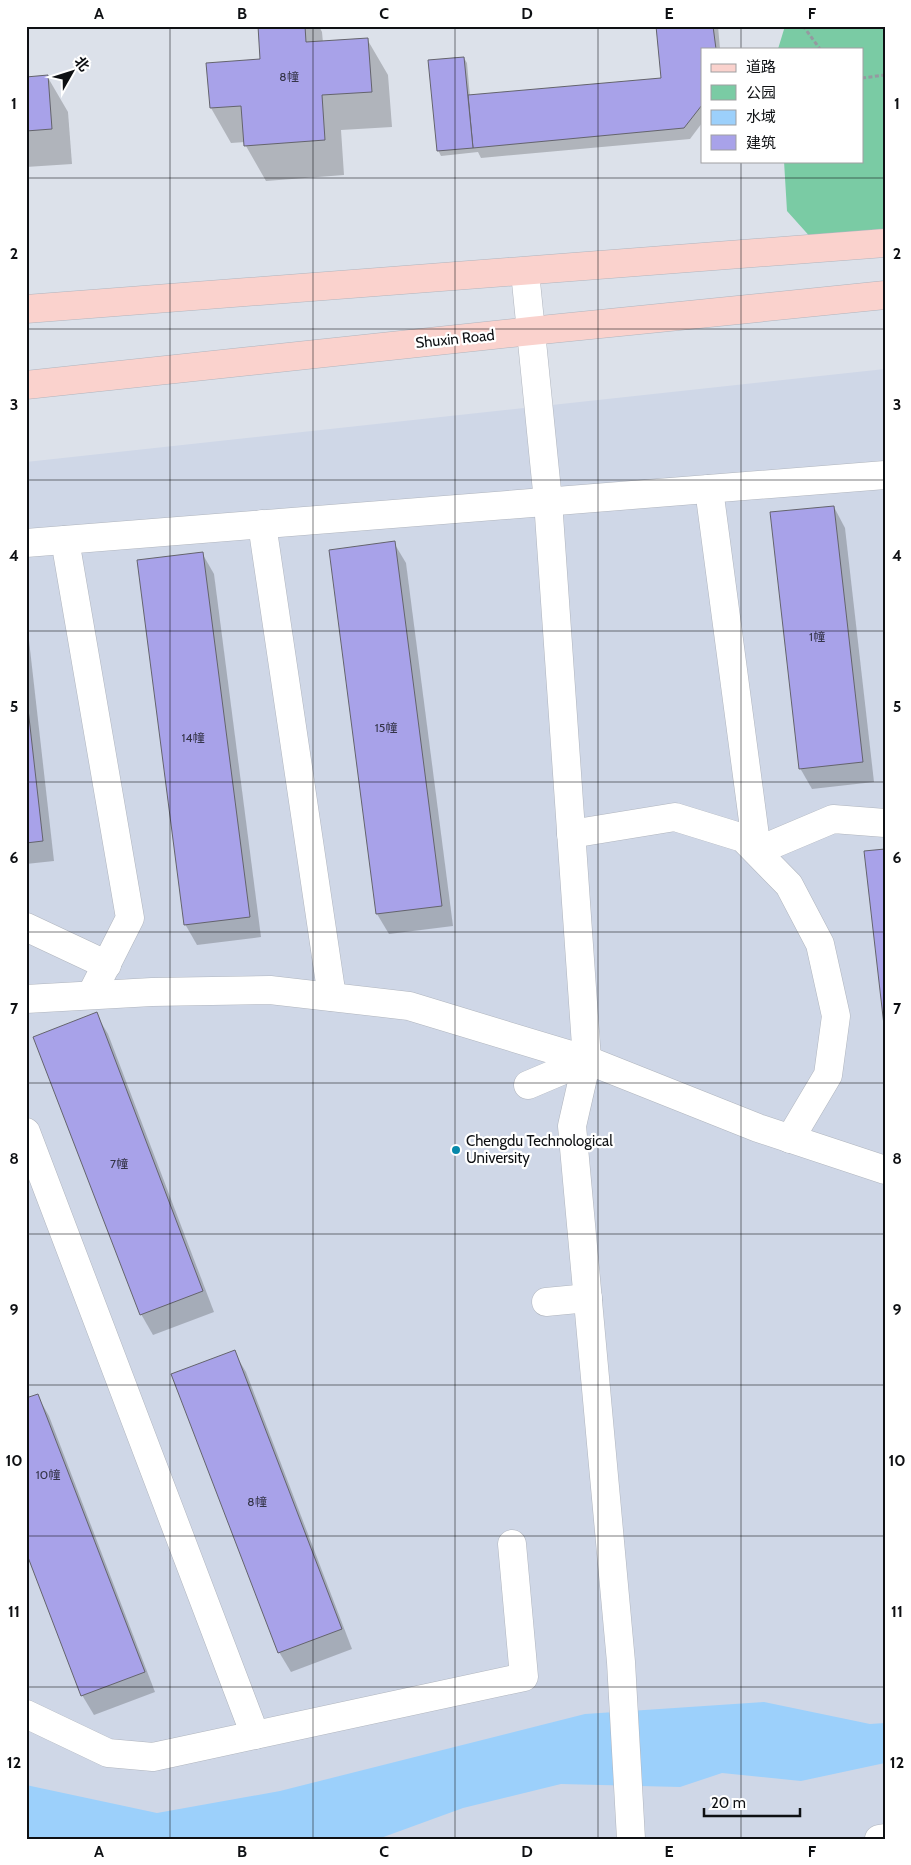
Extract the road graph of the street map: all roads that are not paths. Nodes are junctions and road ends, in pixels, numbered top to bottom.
1 (885, 243) edge
2 (525, 272) junction
3 (885, 295) edge
4 (26, 309) edge
5 (531, 330) junction
6 (26, 385) edge
7 (885, 475) edge
8 (710, 488) junction
9 (548, 501) junction
10 (262, 524) junction
11 (65, 540) junction
12 (26, 543) edge
13 (885, 823) edge
14 (571, 834) junction
15 (757, 852) junction
16 (26, 927) edge
17 (107, 965) junction
18 (91, 996) junction
19 (332, 997) junction
20 (26, 999) edge
21 (586, 1060) junction
22 (528, 1085) dead end
23 (26, 1132) edge
24 (790, 1139) junction
25 (885, 1170) edge
26 (588, 1298) junction
27 (546, 1302) dead end
28 (512, 1544) dead end
29 (27, 1712) edge
30 (254, 1735) junction
31 (885, 1838) edge
32 (631, 1839) edge
33 (879, 1839) edge

1 - 2 main road
2 - 4 main road
2 - 5 street
3 - 5 main road, Shuxin Road
5 - 6 main road, Shuxin Road
5 - 9 street
7 - 8 street
8 - 9 street
8 - 15 street
9 - 10 street
9 - 14 street
10 - 11 street
10 - 19 street
11 - 12 street
11 - 17 street
13 - 15 street
14 - 15 street
14 - 21 street
15 - 24 street
16 - 17 street
17 - 18 street
18 - 19 street
18 - 20 street
19 - 21 street
21 - 22 street
21 - 24 street
21 - 26 street
23 - 30 street
24 - 25 street
26 - 27 street
26 - 32 street
28 - 30 street
29 - 30 street
31 - 33 street

